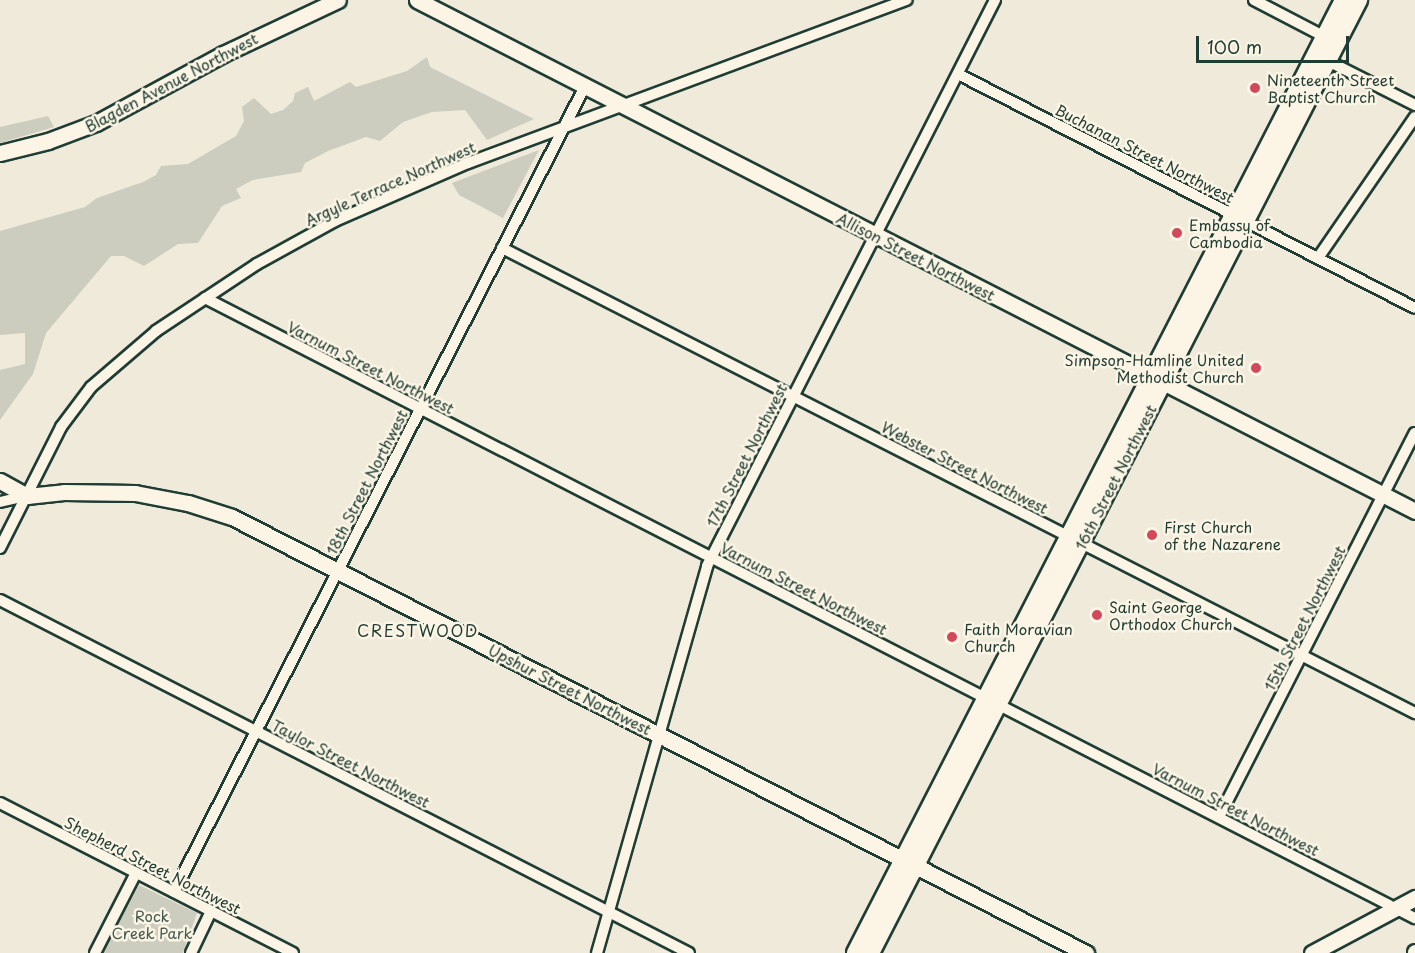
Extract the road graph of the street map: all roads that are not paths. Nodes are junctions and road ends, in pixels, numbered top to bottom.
1 (338, 0) edge
2 (417, 0) edge
3 (907, 0) edge
4 (995, 0) edge
5 (1254, 0) edge
6 (1343, 0) edge
7 (1359, 0) edge
8 (1331, 40) junction
9 (1322, 58) junction
10 (958, 74) junction
11 (585, 86) junction
12 (623, 105) junction
13 (1415, 105) edge
14 (1415, 117) edge
15 (564, 127) junction
16 (0, 153) edge
17 (1240, 219) junction
18 (875, 235) junction
19 (502, 248) junction
20 (1318, 258) junction
21 (205, 298) junction
22 (1415, 308) edge
23 (1157, 380) junction
24 (793, 396) junction
25 (420, 410) junction
26 (1415, 433) edge
27 (0, 481) edge
28 (1384, 495) junction
29 (27, 496) junction
30 (0, 502) edge
31 (1415, 511) edge
32 (1075, 540) junction
33 (0, 548) edge
34 (711, 558) junction
35 (338, 570) junction
36 (0, 600) edge
37 (1301, 655) junction
38 (992, 702) junction
39 (1415, 713) edge
40 (254, 730) junction
41 (659, 735) junction
42 (0, 803) edge
43 (1219, 817) junction
44 (909, 862) junction
45 (136, 873) junction
46 (174, 892) junction
47 (1415, 892) edge
48 (1415, 898) edge
49 (1394, 907) junction
50 (211, 911) junction
51 (609, 912) junction
52 (1415, 918) edge
53 (95, 953) edge
54 (191, 953) edge
55 (293, 953) edge
56 (597, 953) edge
57 (689, 953) edge
58 (855, 953) edge
59 (871, 953) edge
60 (1086, 953) edge
61 (1312, 953) edge

1 - 16 street, Blagden Avenue Northwest
2 - 11 street, Allison Street Northwest
3 - 12 street, Argyle Terrace Northwest
4 - 10 street, 17th Street Northwest
5 - 8 street
6 - 8 main road, 16th Street Northwest
7 - 8 main road, 16th Street Northwest
8 - 9 main road, 16th Street Northwest
9 - 13 street
9 - 17 main road, 16th Street Northwest
10 - 17 street, Buchanan Street Northwest
10 - 18 street, 17th Street Northwest
11 - 12 street, Allison Street Northwest
11 - 15 street, 18th Street Northwest
12 - 15 street, Argyle Terrace Northwest
12 - 18 street, Allison Street Northwest
14 - 20 street
15 - 19 street, 18th Street Northwest
15 - 21 street, Argyle Terrace Northwest
17 - 20 street, Buchanan Street Northwest
17 - 23 main road, 16th Street Northwest
18 - 23 street, Allison Street Northwest
18 - 24 street, 17th Street Northwest
19 - 24 street, Webster Street Northwest
19 - 25 street, 18th Street Northwest
20 - 22 street, Buchanan Street Northwest
21 - 25 street, Varnum Street Northwest
21 - 29 street, Argyle Terrace Northwest
23 - 28 street, Allison Street Northwest
23 - 32 main road, 16th Street Northwest
24 - 32 street, Webster Street Northwest
24 - 34 street, 17th Street Northwest
25 - 34 street, Varnum Street Northwest
25 - 35 street, 18th Street Northwest
26 - 28 street, 15th Street Northwest
27 - 29 street
28 - 31 street, Allison Street Northwest
28 - 37 street, 15th Street Northwest
29 - 30 street, Upshur Street Northwest
29 - 33 street, Argyle Terrace Northwest
29 - 35 street, Upshur Street Northwest
32 - 37 street, Webster Street Northwest
32 - 38 main road, 16th Street Northwest
34 - 38 street, Varnum Street Northwest
34 - 41 street, 17th Street Northwest
35 - 40 street, 18th Street Northwest
35 - 41 street, Upshur Street Northwest
36 - 40 street, Taylor Street Northwest
37 - 39 street, Webster Street Northwest
37 - 43 street, 15th Street Northwest
38 - 43 street, Varnum Street Northwest
38 - 44 main road, 16th Street Northwest
40 - 46 street, 18th Street Northwest
40 - 51 street, Taylor Street Northwest
41 - 44 street, Upshur Street Northwest
41 - 51 street, 17th Street Northwest
42 - 45 street, Shepherd Street Northwest
43 - 49 street, Varnum Street Northwest
44 - 58 main road, 16th Street Northwest
44 - 59 main road, 16th Street Northwest
44 - 60 street, Upshur Street Northwest
45 - 46 street, Shepherd Street Northwest
45 - 53 street
46 - 50 street, Shepherd Street Northwest
47 - 49 street
48 - 49 street
49 - 52 street, Varnum Street Northwest
49 - 61 street
50 - 54 street
50 - 55 street, Shepherd Street Northwest
51 - 56 street, 17th Street Northwest
51 - 57 street, Taylor Street Northwest

